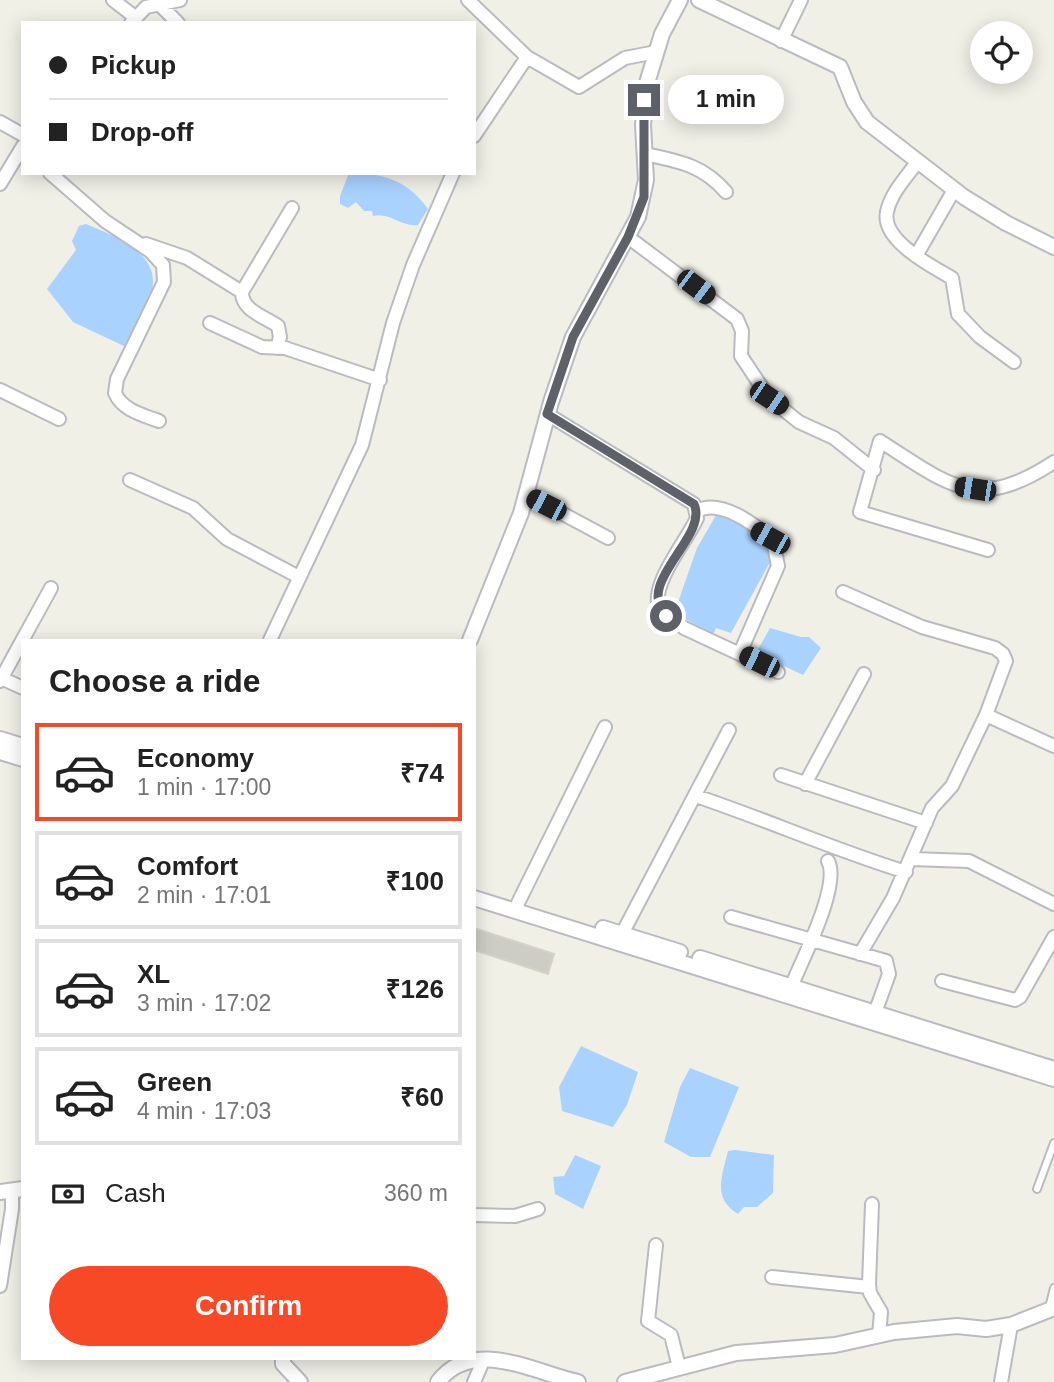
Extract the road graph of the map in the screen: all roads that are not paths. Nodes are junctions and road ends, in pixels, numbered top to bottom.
1 (113, 0) edge
2 (180, 0) edge
3 (468, 0) edge
4 (680, 0) edge
5 (699, 0) edge
6 (801, 0) edge
7 (158, 3) junction
8 (133, 20) edge
9 (176, 21) edge
10 (781, 41) junction
11 (656, 52) junction
12 (527, 57) junction
13 (0, 122) edge
14 (476, 133) edge
15 (21, 134) edge
16 (21, 152) edge
17 (645, 154) junction
18 (918, 161) junction
19 (52, 175) edge
20 (452, 175) edge
21 (0, 184) edge
22 (954, 190) junction
23 (726, 192) dead end
24 (292, 208) dead end
25 (628, 237) junction
26 (134, 240) junction
27 (1054, 247) edge
28 (916, 256) junction
29 (242, 292) junction
30 (210, 323) dead end
31 (277, 348) junction
32 (1014, 362) dead end
33 (380, 380) junction
34 (0, 390) edge
35 (547, 414) junction
36 (59, 419) dead end
37 (159, 421) dead end
38 (1054, 462) edge
39 (874, 470) junction
40 (130, 480) dead end
41 (526, 495) junction
42 (697, 511) junction
43 (608, 538) dead end
44 (988, 550) dead end
45 (299, 578) junction
46 (51, 588) dead end
47 (843, 592) dead end
48 (23, 639) edge
49 (270, 639) edge
50 (470, 639) edge
51 (21, 643) edge
52 (740, 653) junction
53 (778, 671) dead end
54 (864, 674) dead end
55 (1, 680) edge
56 (21, 687) edge
57 (986, 715) junction
58 (604, 727) dead end
59 (729, 730) dead end
60 (0, 739) edge
61 (21, 745) edge
62 (1054, 746) edge
63 (0, 752) edge
64 (21, 758) edge
65 (781, 775) dead end
66 (806, 784) junction
67 (696, 796) junction
68 (926, 823) junction
69 (912, 859) junction
70 (828, 861) dead end
71 (906, 872) junction
72 (476, 890) edge
73 (476, 899) edge
74 (518, 903) junction
75 (1054, 904) edge
76 (731, 917) dead end
77 (622, 934) junction
78 (1054, 937) edge
79 (809, 941) junction
80 (860, 954) junction
81 (942, 981) dead end
82 (791, 987) junction
83 (857, 1013) junction
84 (875, 1013) junction
85 (1054, 1069) edge
86 (1054, 1079) edge
87 (1054, 1143) edge
88 (1037, 1189) dead end
89 (11, 1191) edge
90 (872, 1204) dead end
91 (538, 1209) dead end
92 (476, 1215) edge
93 (656, 1245) dead end
94 (772, 1277) dead end
95 (0, 1286) edge
96 (869, 1287) junction
97 (1054, 1288) edge
98 (1051, 1309) edge
99 (1011, 1325) junction
100 (879, 1336) junction
101 (283, 1360) edge
102 (483, 1361) junction
103 (679, 1367) junction
104 (300, 1382) edge
105 (438, 1382) edge
106 (474, 1382) edge
107 (578, 1382) edge
108 (625, 1382) edge
109 (1001, 1382) edge

1 - 8 street
2 - 7 street
3 - 12 street
4 - 11 street
5 - 10 street
6 - 10 street
7 - 8 street
7 - 9 street
10 - 18 street
11 - 12 street
11 - 17 street
12 - 14 street
13 - 15 street
16 - 21 street
17 - 23 street
17 - 25 street
18 - 22 street
18 - 28 street
19 - 26 street
20 - 33 street
22 - 27 street
22 - 28 street
24 - 29 street
25 - 35 street
25 - 39 street
26 - 29 street
26 - 37 street
28 - 32 street
29 - 31 street
30 - 31 street
31 - 33 street
33 - 45 street
34 - 36 street
35 - 41 street
35 - 42 street
38 - 39 street
39 - 44 street
40 - 45 street
41 - 43 street
41 - 50 street
42 - 52 street
42 - 52 street
45 - 49 street
46 - 48 street
47 - 57 street
51 - 55 street
52 - 53 street
54 - 66 street
55 - 56 street
57 - 62 street
57 - 68 street
58 - 74 street
59 - 67 street
60 - 61 street
63 - 64 street
65 - 66 street
66 - 68 street
67 - 71 street
67 - 77 street
68 - 69 street
69 - 71 street
69 - 75 street
70 - 79 street
71 - 80 street
72 - 74 street
73 - 83 street
74 - 77 street
76 - 79 street
77 - 82 street
78 - 81 street
79 - 80 street
79 - 82 street
80 - 84 street
82 - 83 street
83 - 84 street
83 - 86 street
84 - 85 street
87 - 88 lane
89 - 95 street
90 - 96 street
91 - 92 street
93 - 103 street
94 - 96 street
96 - 100 street
97 - 98 lane
98 - 99 street
99 - 100 street
99 - 109 street
100 - 103 street
101 - 104 street
102 - 105 street
102 - 106 street
102 - 107 street
103 - 108 street

